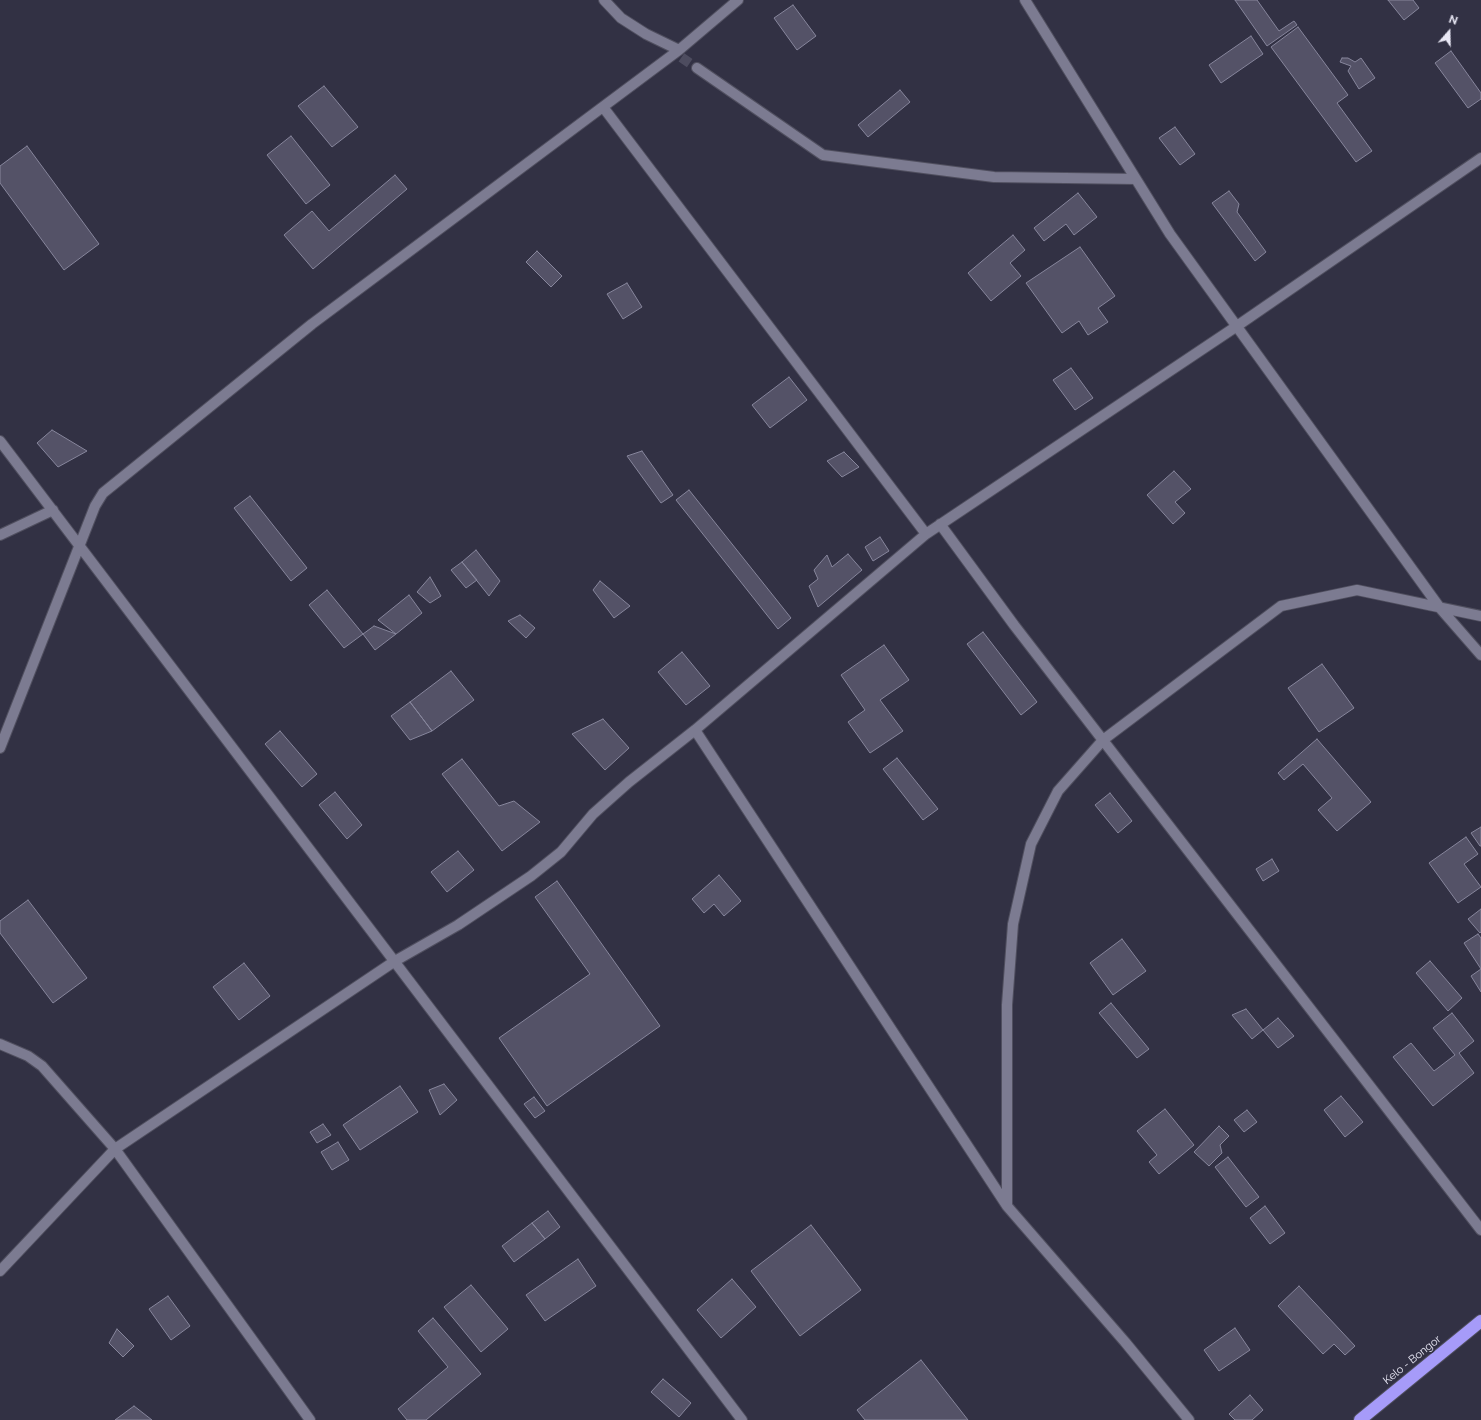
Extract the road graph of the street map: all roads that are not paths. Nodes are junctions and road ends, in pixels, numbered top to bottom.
1 (604, 0) edge
2 (738, 0) edge
3 (1025, 0) edge
4 (678, 50) junction
5 (696, 68) tunnel mouth
6 (603, 107) junction
7 (1481, 158) edge
8 (1136, 179) junction
9 (1238, 326) junction
10 (0, 440) edge
11 (53, 510) junction
12 (940, 524) junction
13 (926, 534) junction
14 (0, 535) edge
15 (81, 546) junction
16 (1440, 608) junction
17 (1481, 616) edge
18 (1481, 655) edge
19 (696, 730) junction
20 (1103, 740) junction
21 (0, 748) edge
22 (395, 961) junction
23 (0, 1044) edge
24 (115, 1149) junction
25 (1007, 1206) junction
26 (1481, 1230) edge
27 (0, 1271) edge
28 (1481, 1321) edge
29 (310, 1420) edge
30 (742, 1420) edge
31 (1189, 1420) edge
32 (1360, 1420) edge

1 - 4 street
2 - 4 street
3 - 8 street
4 - 6 street
5 - 8 street
6 - 13 street
6 - 15 street
7 - 9 street
8 - 9 street
9 - 12 street
9 - 16 street
10 - 11 street
11 - 14 street
11 - 15 street
12 - 13 street
12 - 20 street
13 - 19 street
15 - 21 street
15 - 22 street
16 - 17 street
16 - 18 street
16 - 20 street
19 - 22 street
19 - 25 street
20 - 25 street
20 - 26 street
22 - 24 street
22 - 30 street
23 - 24 street
24 - 27 street
24 - 29 street
25 - 31 street
28 - 32 highway, Kelo - Bongor

